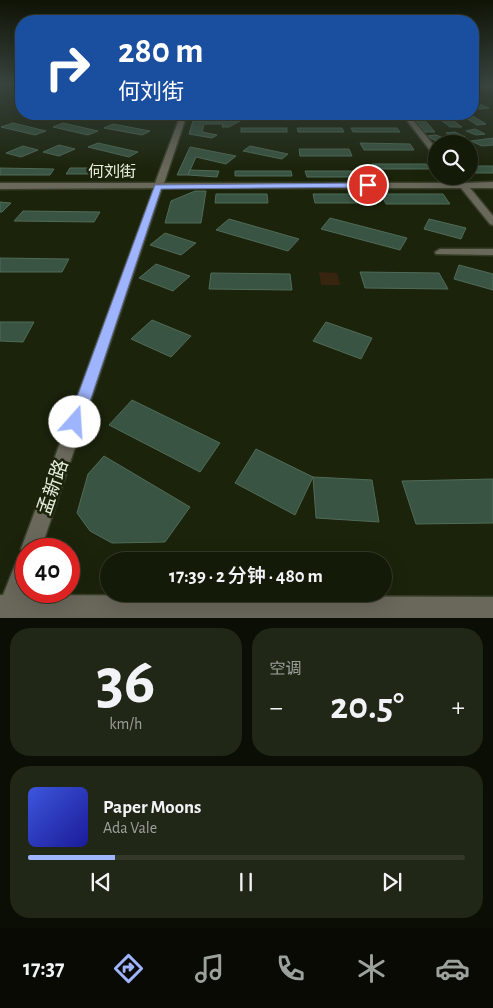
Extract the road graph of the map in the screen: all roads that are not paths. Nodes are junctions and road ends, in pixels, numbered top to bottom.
1 (182, 120) edge
2 (410, 120) edge
3 (428, 142) edge
4 (463, 185) joint
5 (478, 185) edge
6 (493, 185) edge
7 (0, 186) edge
8 (158, 186) junction
9 (493, 222) edge
10 (440, 252) dead end
11 (493, 252) edge
12 (35, 538) edge
13 (15, 588) edge
14 (493, 608) edge
15 (6, 610) edge

1 - 8 street, 孟新路
2 - 3 street
4 - 8 street, 何刘街
4 - 9 street
5 - 6 street, 何刘街
7 - 8 street, 何刘街
8 - 12 street, 孟新路
10 - 11 street
13 - 15 street
14 - 15 street

